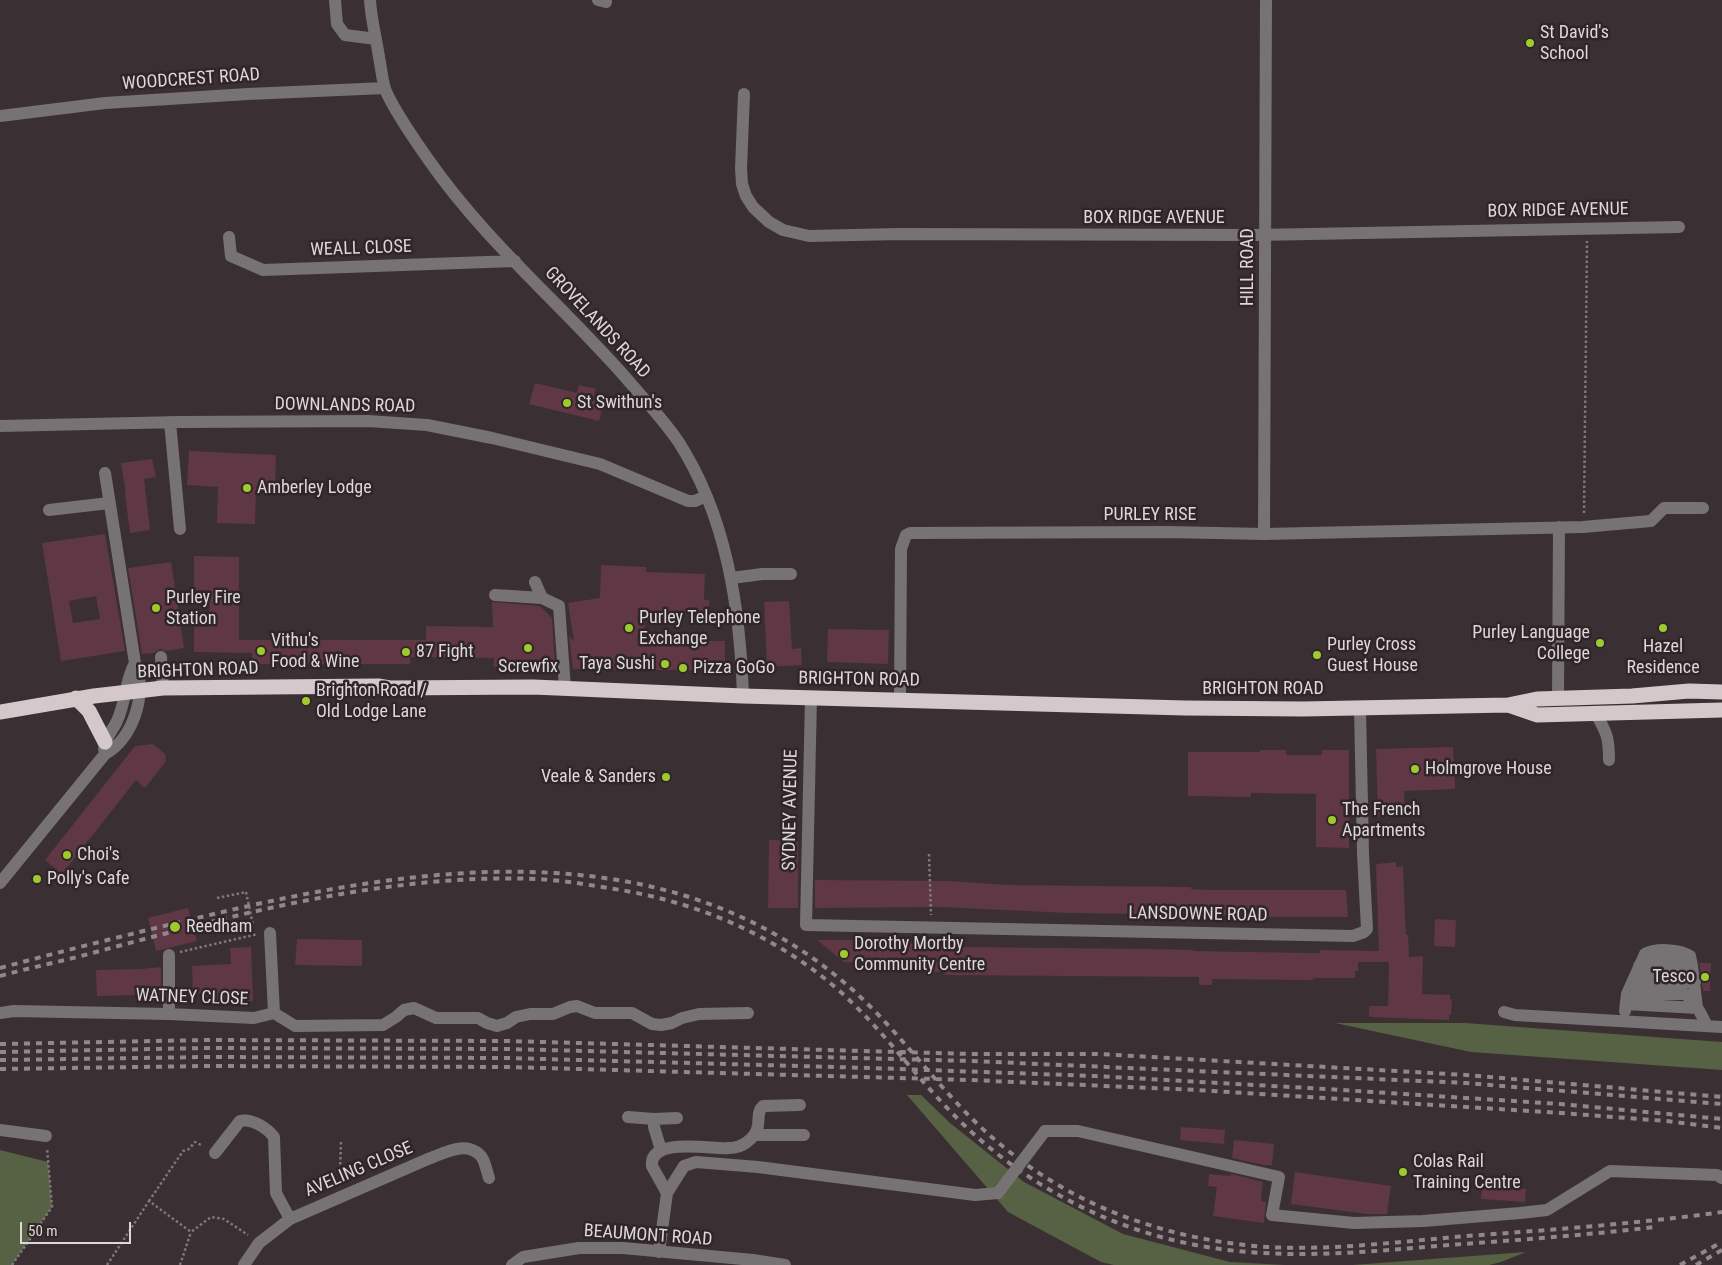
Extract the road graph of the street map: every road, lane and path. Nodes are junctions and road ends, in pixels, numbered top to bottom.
1 (335, 0) edge
2 (370, 0) edge
3 (1266, 0) edge
4 (376, 39) junction
5 (385, 88) junction
6 (744, 94) dead end
7 (0, 116) edge
8 (1679, 227) dead end
9 (1587, 228) junction
10 (1266, 235) junction
11 (229, 237) dead end
12 (515, 261) junction
13 (170, 422) junction
14 (0, 426) edge
15 (105, 473) dead end
16 (706, 496) junction
17 (109, 503) junction
18 (1703, 508) dead end
19 (49, 510) dead end
20 (1559, 527) junction
21 (1583, 527) junction
22 (180, 529) dead end
23 (1264, 534) junction
24 (791, 574) dead end
25 (732, 578) junction
26 (536, 582) dead end
27 (495, 595) dead end
28 (542, 598) junction
29 (161, 657) dead end
30 (164, 688) junction
31 (565, 688) junction
32 (133, 691) junction
33 (1722, 692) edge
34 (743, 696) junction
35 (811, 697) junction
36 (76, 698) junction
37 (1558, 698) junction
38 (900, 699) junction
39 (1508, 705) junction
40 (1360, 708) junction
41 (1722, 710) edge
42 (0, 712) edge
43 (1596, 714) junction
44 (105, 748) junction
45 (1609, 760) dead end
46 (929, 854) dead end
47 (1, 879) edge
48 (217, 898) dead end
49 (806, 924) joint
50 (931, 926) junction
51 (228, 931) dead end
52 (270, 933) joint
53 (169, 955) joint
54 (1694, 974) junction
55 (1632, 984) junction
56 (1697, 1008) junction
57 (1504, 1012) dead end
58 (0, 1013) edge
59 (274, 1013) junction
60 (748, 1013) dead end
61 (169, 1014) junction
62 (1625, 1021) junction
63 (1707, 1026) junction
64 (1722, 1027) edge
65 (800, 1105) dead end
66 (628, 1117) dead end
67 (677, 1118) dead end
68 (654, 1119) junction
69 (0, 1130) edge
70 (756, 1135) junction
71 (804, 1135) dead end
72 (46, 1136) joint
73 (341, 1142) dead end
74 (660, 1150) junction
75 (215, 1153) joint
76 (489, 1178) dead end
77 (1722, 1178) edge
78 (350, 1192) junction
79 (668, 1193) junction
80 (148, 1201) junction
81 (290, 1219) junction
82 (190, 1232) junction
83 (259, 1243) junction
84 (659, 1252) junction
85 (12, 1265) edge
86 (107, 1265) edge
87 (180, 1265) edge
88 (244, 1265) edge
89 (512, 1265) edge
90 (785, 1265) edge

1 - 4 street
2 - 4 street, GROVELANDS ROAD
3 - 10 street, HILL ROAD
4 - 5 street, GROVELANDS ROAD
5 - 7 street, WOODCREST ROAD
5 - 12 street, GROVELANDS ROAD
6 - 10 street, BOX RIDGE AVENUE
8 - 9 street, BOX RIDGE AVENUE
9 - 10 street, BOX RIDGE AVENUE
9 - 21 path
10 - 23 street, HILL ROAD
11 - 12 street, WEALL CLOSE
12 - 16 street, GROVELANDS ROAD
13 - 14 street, DOWNLANDS ROAD
13 - 16 street, DOWNLANDS ROAD
13 - 22 street
15 - 17 street
16 - 25 street, GROVELANDS ROAD
17 - 19 street
17 - 32 street
18 - 21 street, PURLEY RISE
20 - 21 street, PURLEY RISE
20 - 23 street, PURLEY RISE
20 - 37 street
23 - 38 street, PURLEY RISE
24 - 25 street
25 - 34 street, GROVELANDS ROAD
26 - 28 street
27 - 28 street
28 - 31 street
29 - 30 street
30 - 31 highway, BRIGHTON ROAD
30 - 32 highway, BRIGHTON ROAD
31 - 34 highway, BRIGHTON ROAD
32 - 36 highway, BRIGHTON ROAD
32 - 44 street
33 - 37 highway, BRIGHTON ROAD
34 - 35 highway, BRIGHTON ROAD
35 - 38 highway, BRIGHTON ROAD
35 - 49 street, SYDNEY AVENUE
36 - 42 highway, BRIGHTON ROAD
36 - 44 highway
37 - 39 highway, BRIGHTON ROAD
38 - 40 highway, BRIGHTON ROAD
39 - 40 highway, BRIGHTON ROAD
39 - 43 highway, BRIGHTON ROAD
40 - 50 street, LANSDOWNE ROAD
41 - 43 highway, BRIGHTON ROAD
43 - 45 street
44 - 47 street
46 - 50 path
48 - 51 path, bridge
49 - 50 street, LANSDOWNE ROAD
52 - 53 path
52 - 59 street
53 - 61 street
54 - 55 street
54 - 55 street
54 - 56 street
55 - 56 street
55 - 62 street
56 - 63 street
57 - 62 street
58 - 61 street, WATNEY CLOSE
59 - 60 street
59 - 61 street, WATNEY CLOSE
62 - 63 street
63 - 64 street
65 - 70 street
66 - 68 street
67 - 68 street
68 - 74 street
69 - 72 street
70 - 71 street
70 - 74 street
72 - 85 path
73 - 78 path
74 - 79 street
75 - 80 path
75 - 81 street
76 - 78 street, AVELING CLOSE
77 - 79 street, bridge
78 - 81 street, AVELING CLOSE
79 - 84 street
80 - 82 path
80 - 86 path
81 - 83 street, AVELING CLOSE
82 - 83 path
82 - 87 path
83 - 88 street, AVELING CLOSE
84 - 89 street, BEAUMONT ROAD
84 - 90 street, BEAUMONT ROAD

